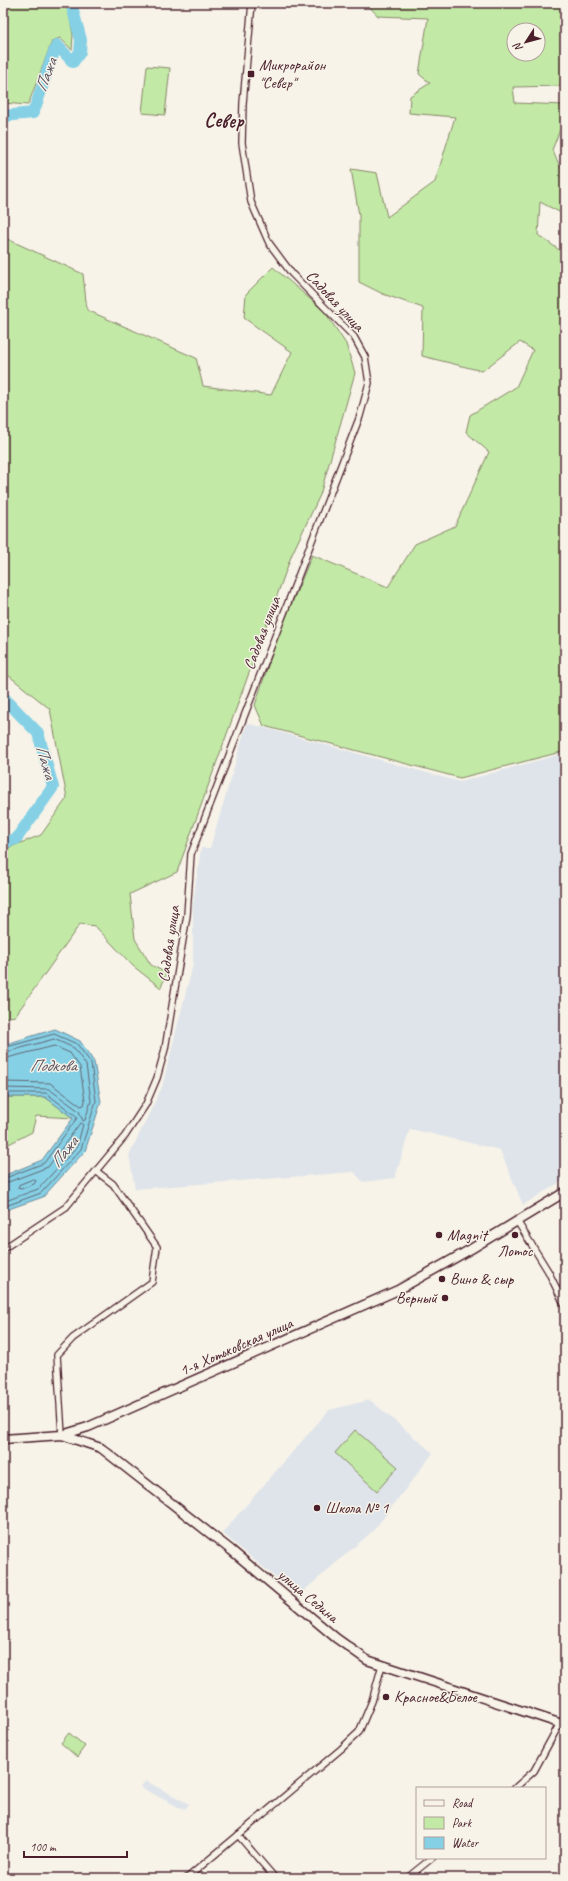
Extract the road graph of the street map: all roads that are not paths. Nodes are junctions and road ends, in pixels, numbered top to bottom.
1 (252, 3) edge
2 (96, 1171) junction
3 (565, 1192) edge
4 (517, 1221) junction
5 (3, 1249) edge
6 (565, 1306) edge
7 (62, 1435) junction
8 (3, 1439) edge
9 (382, 1666) junction
10 (563, 1724) edge
11 (516, 1787) edge
12 (238, 1835) junction
13 (431, 1859) edge
14 (187, 1878) edge
15 (275, 1878) edge
16 (407, 1878) edge

1 - 2 street, Садовая улица
2 - 5 street, Садовая улица
2 - 7 street
3 - 4 main road, 1-я Хотьковская улица
4 - 6 street
4 - 7 main road, 1-я Хотьковская улица
7 - 8 main road, 1-я Хотьковская улица
7 - 9 main road, улица Седина
9 - 10 main road, улица Седина
9 - 12 street
10 - 11 street
12 - 14 street
12 - 15 street
13 - 16 street

